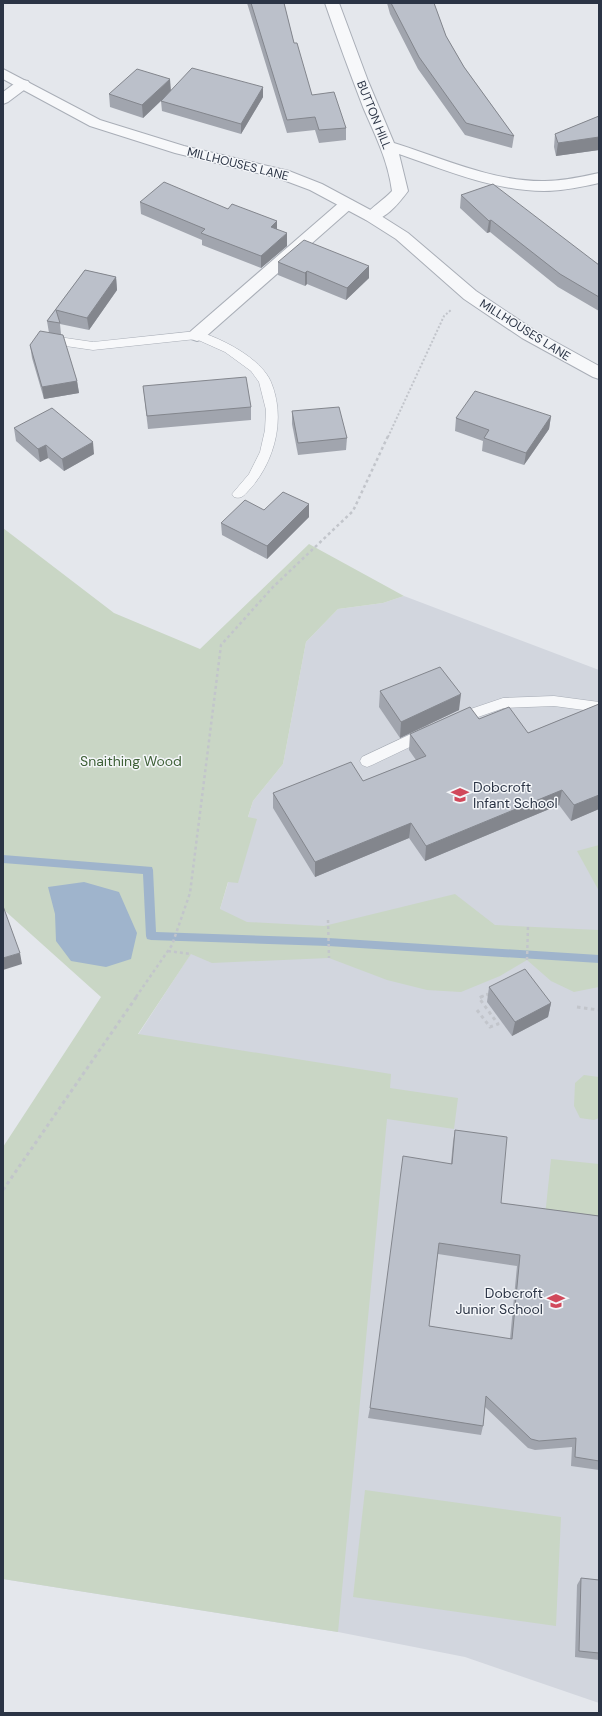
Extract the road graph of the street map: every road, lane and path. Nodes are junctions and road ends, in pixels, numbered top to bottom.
1 (332, 3) edge
2 (3, 73) edge
3 (23, 84) junction
4 (3, 99) edge
5 (386, 145) junction
6 (599, 178) edge
7 (347, 204) junction
8 (372, 217) junction
9 (470, 295) junction
10 (197, 335) junction
11 (39, 338) edge
12 (599, 373) edge
13 (238, 494) dead end
14 (599, 707) edge
15 (367, 761) dead end
16 (328, 920) dead end
17 (528, 926) dead end
18 (168, 951) junction
19 (191, 954) dead end
20 (329, 958) dead end
21 (527, 960) dead end
22 (492, 991) edge
23 (487, 994) junction
24 (491, 999) edge
25 (578, 1007) dead end
26 (477, 1010) dead end
27 (599, 1010) edge
28 (3, 1190) edge

1 - 5 street, BUTTON HILL
2 - 3 street, MILLHOUSES LANE
3 - 4 street
3 - 7 street, MILLHOUSES LANE
5 - 6 street
5 - 8 street, BUTTON HILL
7 - 8 street, MILLHOUSES LANE
7 - 10 street
8 - 9 street, MILLHOUSES LANE
9 - 12 street, MILLHOUSES LANE
9 - 18 path
10 - 11 lane
10 - 13 lane
14 - 15 lane
16 - 20 path
17 - 21 path
18 - 19 path
18 - 28 path
22 - 23 path
23 - 24 path
23 - 26 path
25 - 27 path

